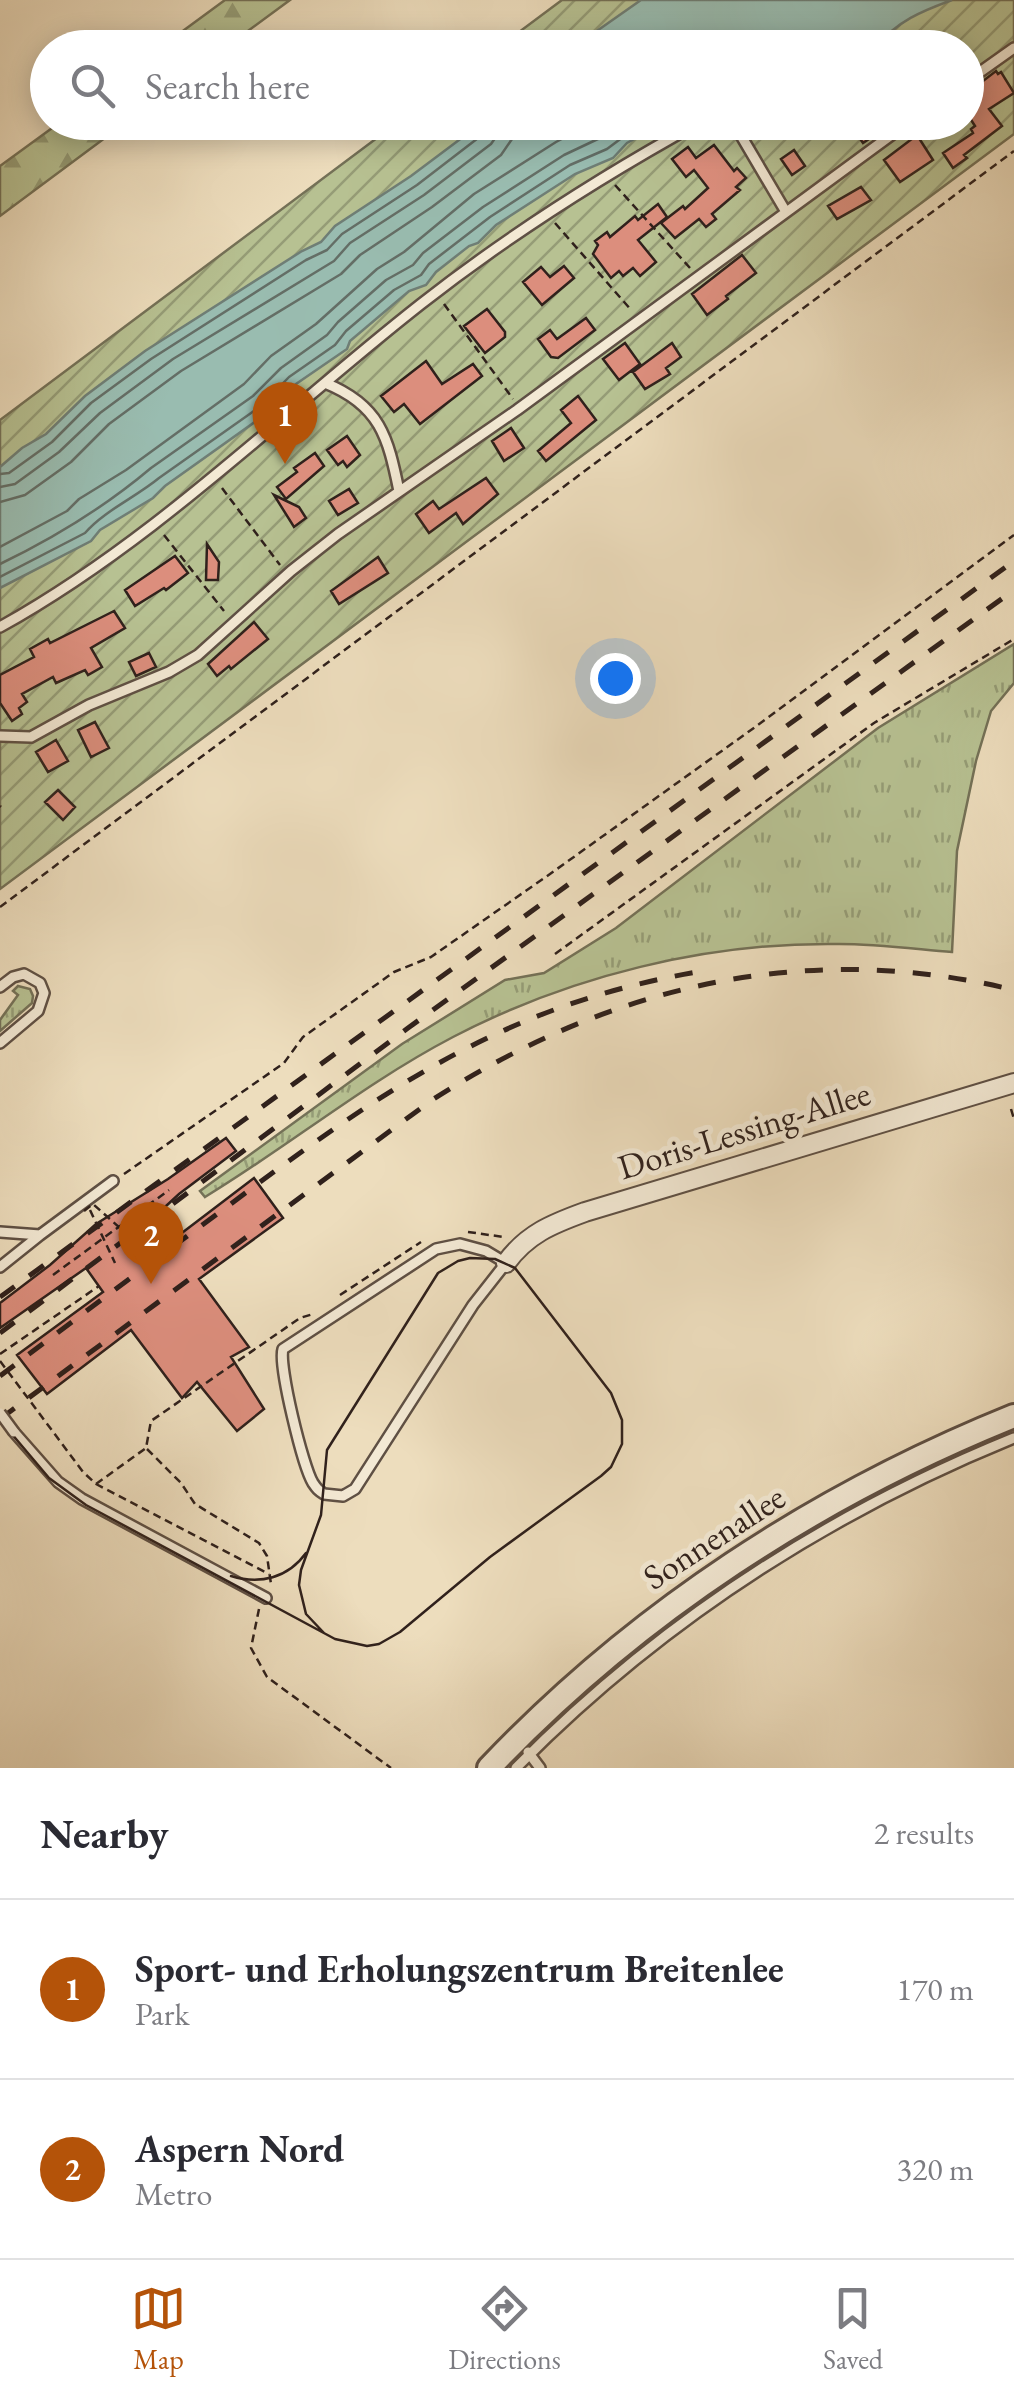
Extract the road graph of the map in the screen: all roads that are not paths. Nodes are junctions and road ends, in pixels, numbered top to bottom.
1 (1014, 48) edge
2 (984, 69) edge
3 (668, 140) edge
4 (743, 140) edge
5 (884, 140) edge
6 (786, 212) junction
7 (325, 384) junction
8 (399, 491) junction
9 (0, 627) edge
10 (0, 736) edge
11 (0, 987) edge
12 (0, 1043) edge
13 (1014, 1084) edge
14 (113, 1181) road end
15 (0, 1232) edge
16 (40, 1235) junction
17 (506, 1263) junction
18 (0, 1266) edge
19 (0, 1413) edge
20 (1014, 1416) edge
21 (1014, 1438) edge
22 (266, 1598) dead end
23 (523, 1746) junction
24 (489, 1768) edge
25 (516, 1768) edge
26 (540, 1768) edge

1 - 2 lane
3 - 7 lane
4 - 6 lane
5 - 6 lane
6 - 8 lane
7 - 8 lane
7 - 9 lane
8 - 10 lane
11 - 12 lane
13 - 17 street, Doris-Lessing-Allee
14 - 16 lane
15 - 16 lane
16 - 18 lane
17 - 17 lane
19 - 22 lane, bridge
20 - 23 street, Sonnenallee
21 - 23 lane
23 - 24 street, Sonnenallee
23 - 25 lane
23 - 26 lane

